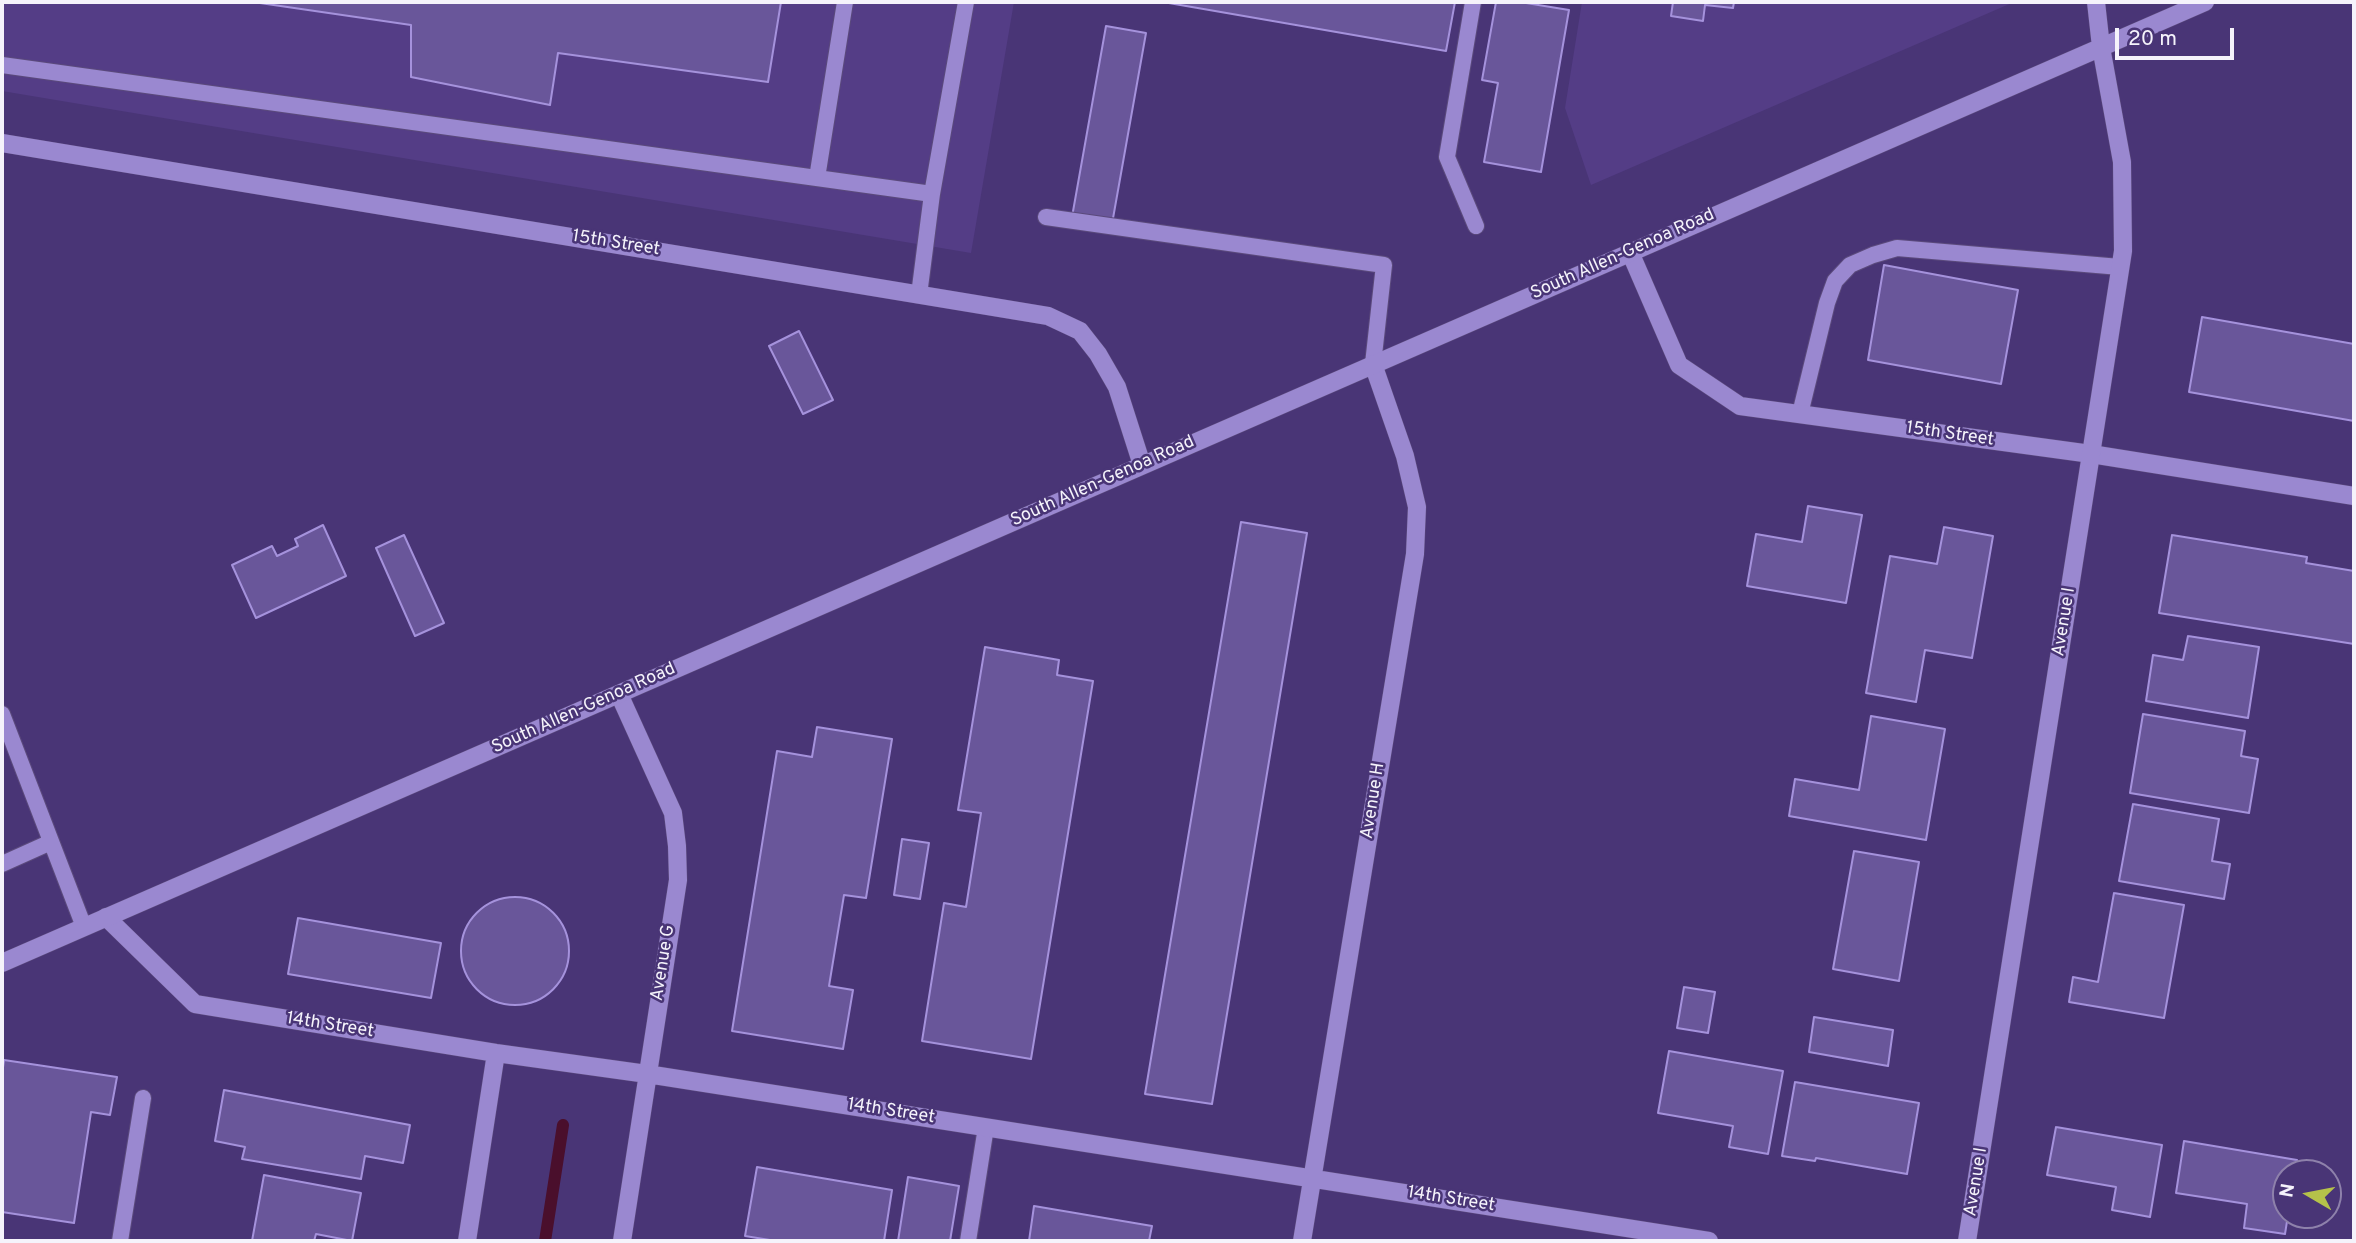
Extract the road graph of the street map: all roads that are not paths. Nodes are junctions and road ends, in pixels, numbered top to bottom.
1 (845, 2) edge
2 (966, 2) edge
3 (1473, 2) edge
4 (2096, 2) edge
5 (2205, 2) edge
6 (2101, 47) junction
7 (2, 65) edge
8 (2, 143) edge
9 (817, 178) junction
10 (932, 194) junction
11 (1046, 217) dead end
12 (1476, 226) dead end
13 (1630, 252) junction
14 (2120, 267) junction
15 (919, 295) junction
16 (1374, 364) junction
17 (1800, 414) junction
18 (2091, 454) junction
19 (1142, 465) junction
20 (2354, 496) edge
21 (619, 694) junction
22 (2, 714) edge
23 (51, 842) junction
24 (2, 864) edge
25 (106, 918) junction
26 (84, 927) junction
27 (2, 963) edge
28 (496, 1053) junction
29 (647, 1074) junction
30 (143, 1098) dead end
31 (986, 1127) junction
32 (1311, 1178) junction
33 (1631, 1235) edge
34 (120, 1241) edge
35 (467, 1241) edge
36 (622, 1241) edge
37 (968, 1241) edge
38 (1302, 1241) edge
39 (1709, 1241) edge
40 (1967, 1241) edge

1 - 9 lane
2 - 10 lane
3 - 12 lane
4 - 6 street, Avenue I
5 - 6 street, South Allen-Genoa Road
6 - 13 street, South Allen-Genoa Road
6 - 14 street, Avenue I
7 - 9 lane
8 - 15 street, 15th Street
9 - 10 lane
10 - 15 lane
11 - 16 lane
13 - 16 street, South Allen-Genoa Road
13 - 17 street, 15th Street
14 - 17 lane
14 - 18 street, Avenue I
15 - 19 street, 15th Street
16 - 19 street, South Allen-Genoa Road
16 - 32 street, Avenue H
17 - 18 street, 15th Street
18 - 20 street, 15th Street
18 - 40 street, Avenue I
19 - 21 street, South Allen-Genoa Road
21 - 25 street, South Allen-Genoa Road
21 - 29 street, Avenue G
22 - 23 lane
23 - 24 lane
23 - 26 lane
25 - 26 street, South Allen-Genoa Road
25 - 28 street, 14th Street
26 - 27 street, South Allen-Genoa Road
28 - 29 street, 14th Street
28 - 35 street
29 - 31 street, 14th Street
29 - 36 street, Avenue G
30 - 34 lane
31 - 32 street, 14th Street
31 - 37 lane
32 - 33 street, 14th Street
32 - 38 street, Avenue H
33 - 39 street, 14th Street

